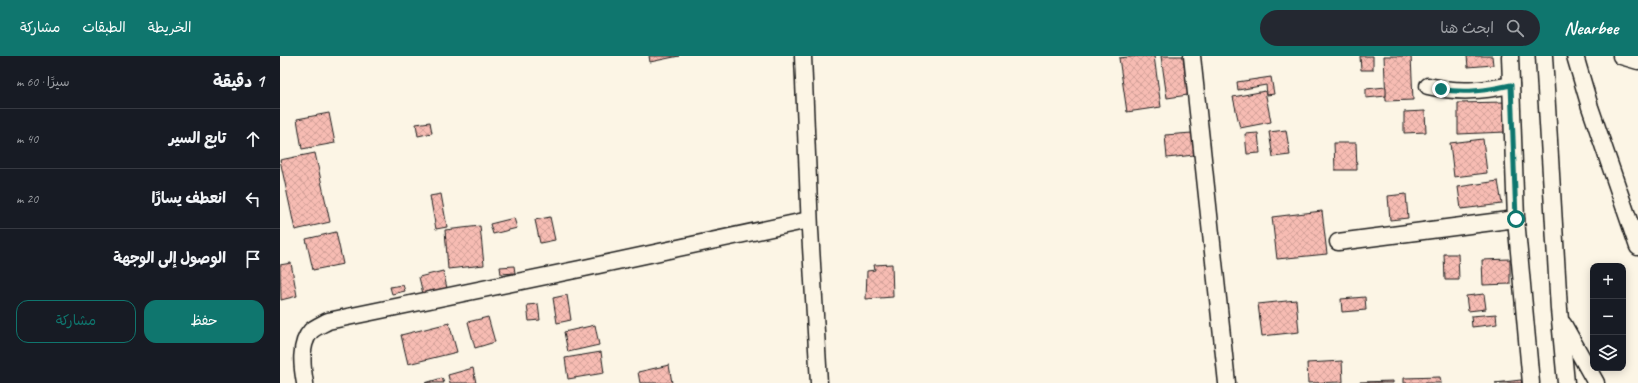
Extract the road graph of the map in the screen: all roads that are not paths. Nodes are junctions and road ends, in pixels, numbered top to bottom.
1 (803, 56) edge
2 (1192, 56) edge
3 (1510, 56) edge
4 (1544, 56) edge
5 (1575, 56) edge
6 (1621, 56) edge
7 (1638, 61) edge
8 (1511, 85) junction
9 (1428, 86) dead end
10 (1516, 219) junction
11 (810, 220) junction
12 (1338, 242) dead end
13 (1638, 247) edge
14 (1560, 319) junction
15 (306, 383) edge
16 (819, 383) edge
17 (1227, 383) edge
18 (1531, 383) edge
19 (1566, 383) edge
20 (1596, 383) edge

1 - 11 street
2 - 17 street
3 - 8 street
4 - 14 street
5 - 13 street
6 - 7 street
8 - 9 street
8 - 10 street
10 - 12 street
10 - 18 street
11 - 15 street
11 - 16 street
14 - 19 street
14 - 20 street

